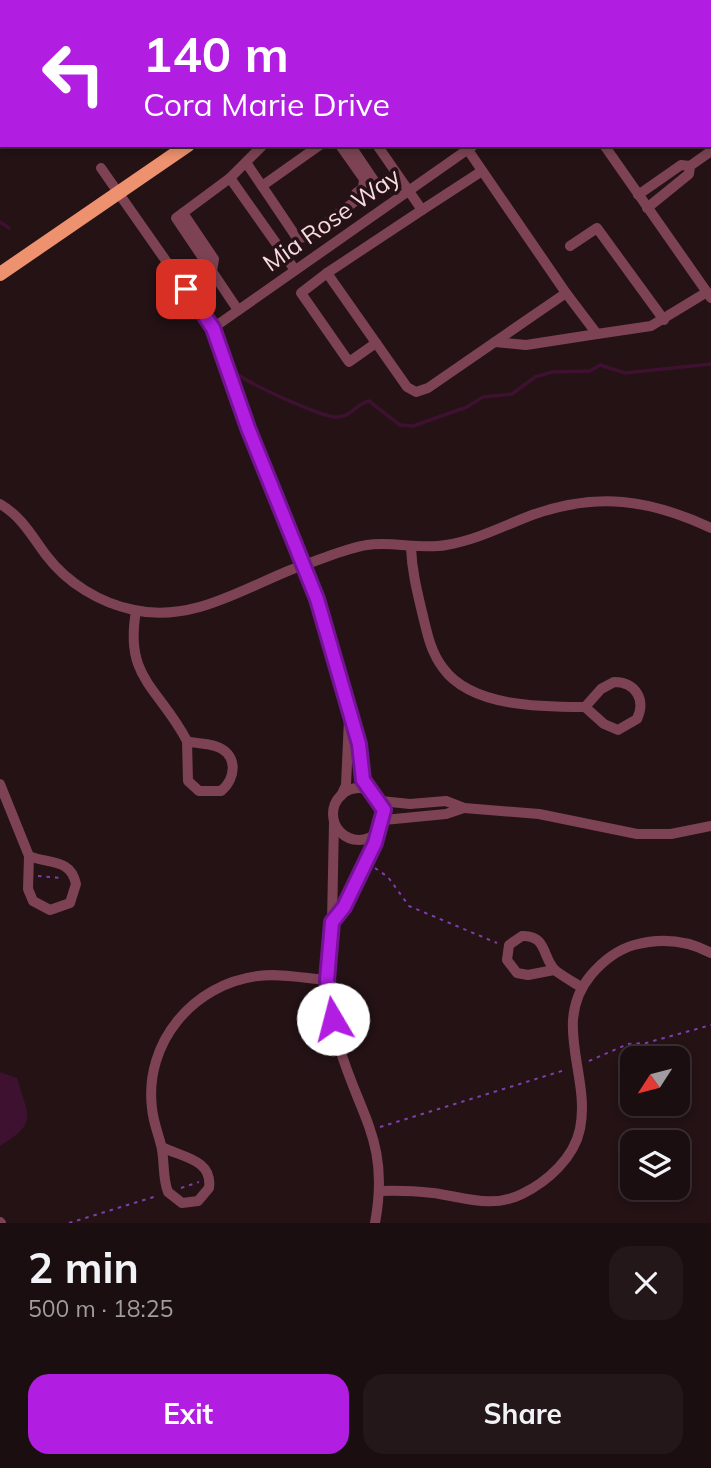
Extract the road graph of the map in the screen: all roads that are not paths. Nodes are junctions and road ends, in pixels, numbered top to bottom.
1 (185, 147) edge
2 (260, 147) edge
3 (317, 147) edge
4 (341, 147) edge
5 (351, 147) edge
6 (378, 147) edge
7 (471, 147) edge
8 (605, 147) edge
9 (711, 150) edge
10 (247, 164) junction
11 (690, 166) junction
12 (101, 168) dead end
13 (482, 171) junction
14 (230, 178) junction
15 (262, 186) junction
16 (408, 191) junction
17 (119, 192) junction
18 (638, 195) junction
19 (647, 208) junction
20 (422, 210) junction
21 (307, 237) junction
22 (570, 246) dead end
23 (295, 270) junction
24 (327, 273) junction
25 (0, 274) edge
26 (566, 293) junction
27 (709, 295) edge
28 (238, 310) junction
29 (664, 320) junction
30 (213, 328) junction
31 (597, 334) junction
32 (495, 342) junction
33 (376, 343) junction
34 (0, 504) edge
35 (711, 528) edge
36 (411, 548) junction
37 (303, 565) junction
38 (136, 611) junction
39 (585, 707) junction
40 (350, 716) junction
41 (187, 741) junction
42 (0, 784) edge
43 (368, 790) junction
44 (341, 796) junction
45 (381, 801) junction
46 (464, 808) junction
47 (334, 822) junction
48 (383, 822) junction
49 (711, 826) edge
50 (29, 856) junction
51 (332, 922) junction
52 (711, 953) edge
53 (554, 970) junction
54 (327, 980) junction
55 (581, 987) junction
56 (162, 1147) junction
57 (380, 1191) junction
58 (375, 1223) edge

1 - 17 main road
2 - 10 street
3 - 15 street
4 - 21 street
5 - 21 street
6 - 16 street
7 - 13 street
7 - 16 street, Mia Rose Way
8 - 18 street
9 - 11 street
10 - 14 street
10 - 15 street
11 - 18 street
11 - 19 street
12 - 17 street
13 - 20 street
13 - 26 street
14 - 23 street
14 - 28 street
15 - 21 street
16 - 20 street
16 - 23 street, Mia Rose Way
17 - 25 main road
17 - 30 street
18 - 19 street
19 - 27 street
20 - 24 street
22 - 29 street
23 - 28 street, Mia Rose Way
24 - 33 street
24 - 33 street
26 - 31 street
26 - 32 street
27 - 29 street
28 - 30 street, Mia Rose Way
29 - 31 street
30 - 37 street
31 - 32 street
32 - 33 street
34 - 38 street
35 - 36 street
36 - 37 street
36 - 39 street
37 - 38 street
37 - 40 street
38 - 41 street
39 - 39 street
40 - 43 street
40 - 44 street
41 - 41 street
42 - 50 street
43 - 44 street
43 - 45 street
44 - 47 street
45 - 46 street
45 - 48 street
46 - 48 street
46 - 49 street
47 - 48 street
47 - 51 street
48 - 51 street
50 - 50 street
51 - 54 street
52 - 55 street
53 - 53 street
53 - 55 street
54 - 56 street
54 - 57 street
55 - 57 street
56 - 56 street
57 - 58 street

